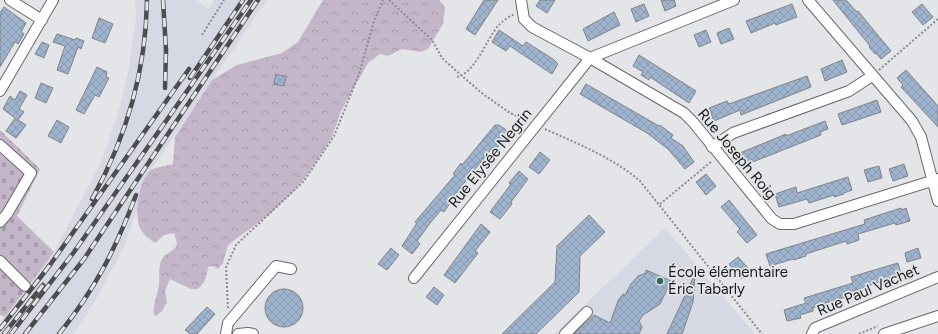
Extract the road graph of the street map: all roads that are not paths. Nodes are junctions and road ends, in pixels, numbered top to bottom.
1 (10, 0) edge
2 (53, 0) edge
3 (734, 0) edge
4 (808, 0) edge
5 (521, 4) edge
6 (42, 20) junction
7 (590, 58) junction
8 (872, 76) junction
9 (0, 91) edge
10 (0, 145) edge
11 (716, 151) junction
12 (935, 180) edge
13 (938, 201) edge
14 (2, 215) edge
15 (0, 261) edge
16 (291, 269) dead end
17 (938, 277) edge
18 (414, 278) dead end
19 (24, 286) dead end
20 (587, 312) dead end
21 (938, 316) edge
22 (226, 334) edge
23 (238, 334) edge
24 (253, 334) edge
25 (565, 334) edge
26 (812, 334) edge
27 (884, 334) edge

1 - 6 street
2 - 6 street
3 - 7 street
4 - 8 street
5 - 7 street, Rue Joseph Roig
6 - 9 street
7 - 11 street, Rue Joseph Roig
7 - 18 street, Rue Elysée Negrin
8 - 11 street
8 - 12 street
10 - 14 street
11 - 12 street, Rue Joseph Roig
12 - 13 street
15 - 19 street
16 - 22 street
17 - 26 street, Rue Paul Vachet
20 - 25 street
21 - 27 street
23 - 24 street

